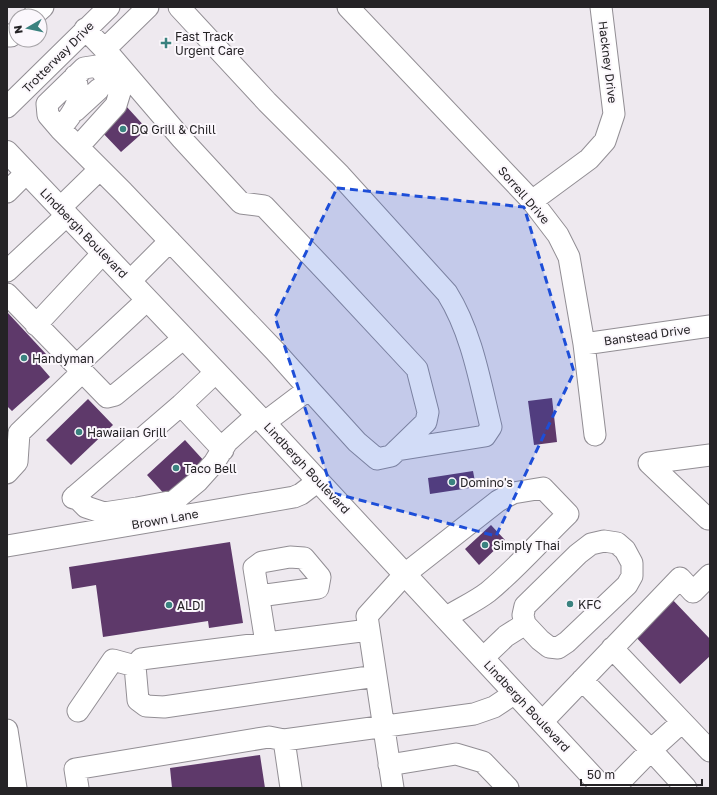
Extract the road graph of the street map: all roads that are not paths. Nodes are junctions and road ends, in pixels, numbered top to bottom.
1 (109, 7) edge
2 (148, 7) edge
3 (179, 7) edge
4 (348, 7) edge
5 (600, 7) edge
6 (85, 29) junction
7 (104, 49) junction
8 (75, 76) junction
9 (99, 89) dead end
10 (7, 107) edge
11 (75, 111) junction
12 (60, 129) junction
13 (78, 147) junction
14 (7, 152) edge
15 (100, 169) junction
16 (26, 173) junction
17 (7, 192) edge
18 (532, 201) junction
19 (64, 212) junction
20 (170, 242) junction
21 (103, 253) junction
22 (7, 271) edge
23 (130, 282) junction
24 (7, 294) edge
25 (148, 300) junction
26 (36, 324) junction
27 (710, 326) edge
28 (184, 338) junction
29 (584, 344) junction
30 (79, 369) junction
31 (216, 372) junction
32 (309, 389) junction
33 (181, 405) junction
34 (261, 419) junction
35 (595, 434) dead end
36 (222, 450) junction
37 (398, 450) junction
38 (710, 455) edge
39 (7, 472) edge
40 (318, 480) junction
41 (708, 519) dead end
42 (7, 546) edge
43 (405, 574) junction
44 (710, 574) edge
45 (259, 596) dead end
46 (445, 618) junction
47 (525, 624) junction
48 (369, 630) junction
49 (266, 643) junction
50 (612, 648) junction
51 (483, 658) junction
52 (134, 666) junction
53 (376, 676) junction
54 (582, 680) junction
55 (515, 693) junction
56 (78, 711) dead end
57 (542, 722) junction
58 (682, 722) junction
59 (384, 726) junction
60 (7, 730) edge
61 (284, 740) junction
62 (651, 750) junction
63 (710, 751) edge
64 (389, 765) junction
65 (16, 788) edge
66 (78, 788) edge
67 (291, 788) edge
68 (393, 788) edge
69 (508, 788) edge
70 (603, 788) edge
71 (614, 788) edge
72 (686, 788) edge

1 - 6 street, Trotterway Drive
2 - 7 street
3 - 37 street
4 - 18 street, Sorrell Drive
5 - 18 street, Hackney Drive
6 - 7 street
6 - 10 street, Trotterway Drive
7 - 37 street
8 - 11 street
8 - 12 street
8 - 13 street
9 - 11 street
11 - 12 street
12 - 13 street
13 - 15 street
14 - 16 main road, Lindbergh Boulevard
15 - 19 street
15 - 20 street
16 - 17 street
16 - 19 main road, Lindbergh Boulevard
18 - 29 street, Sorrell Drive
19 - 21 main road, Lindbergh Boulevard
19 - 22 street
20 - 23 street
20 - 32 street
21 - 23 main road, Lindbergh Boulevard
21 - 26 street
23 - 25 main road, Lindbergh Boulevard
24 - 26 street
25 - 28 main road, Lindbergh Boulevard
25 - 30 street
26 - 30 street
27 - 29 street, Banstead Drive
28 - 30 street
28 - 31 main road, Lindbergh Boulevard
29 - 35 street, Sorrell Drive
30 - 39 street
31 - 33 street
31 - 34 main road, Lindbergh Boulevard
32 - 34 street
32 - 37 street
33 - 36 street
33 - 36 street
34 - 36 street
34 - 40 main road, Lindbergh Boulevard
38 - 41 street
40 - 42 street, Brown Lane
40 - 43 main road, Lindbergh Boulevard
43 - 46 main road, Lindbergh Boulevard
43 - 46 street
43 - 48 street
44 - 50 street
45 - 49 street
46 - 51 main road, Lindbergh Boulevard
47 - 47 street
47 - 51 street
48 - 49 street
48 - 53 street
49 - 52 street
50 - 54 street
50 - 58 street
51 - 55 main road, Lindbergh Boulevard
52 - 53 street
52 - 56 street
53 - 59 street
54 - 57 street
54 - 62 street
55 - 57 main road, Lindbergh Boulevard
55 - 59 street
57 - 70 main road, Lindbergh Boulevard
58 - 62 street
58 - 63 street
59 - 61 street
59 - 64 street
60 - 65 street
61 - 66 street
61 - 67 street
62 - 71 street
62 - 72 street
64 - 68 street
64 - 69 street

